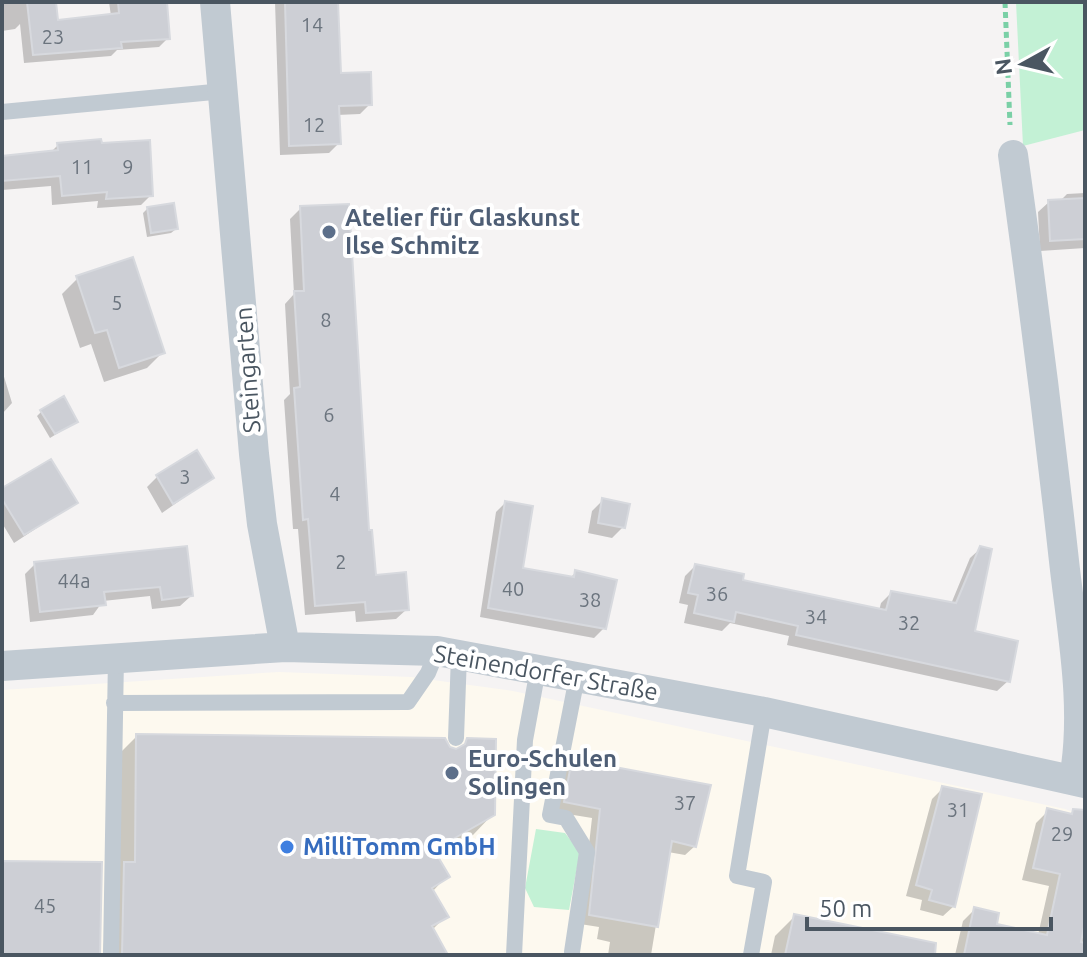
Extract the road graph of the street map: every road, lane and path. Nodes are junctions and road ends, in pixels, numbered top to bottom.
1 (215, 2) edge
2 (1005, 2) edge
3 (224, 91) junction
4 (2, 112) edge
5 (1013, 155) joint
6 (285, 647) junction
7 (448, 653) junction
8 (116, 657) junction
9 (5, 659) edge
10 (538, 669) junction
11 (577, 677) junction
12 (114, 703) junction
13 (764, 712) junction
14 (456, 738) dead end
15 (1079, 781) edge
16 (572, 952) dead end
17 (111, 955) edge
18 (514, 955) edge
19 (751, 955) edge

1 - 3 street, Steingarten
2 - 5 path
3 - 4 lane
3 - 6 street, Steingarten
5 - 15 street, Steinendorfer Straße
6 - 7 street, Steinendorfer Straße
6 - 8 street, Steinendorfer Straße
7 - 10 street, Steinendorfer Straße
7 - 12 lane
7 - 14 lane
8 - 9 street, Steinendorfer Straße
8 - 12 lane
10 - 11 street, Steinendorfer Straße
10 - 18 lane
11 - 13 street, Steinendorfer Straße
11 - 16 lane
12 - 17 lane
13 - 15 street, Steinendorfer Straße
13 - 19 lane

